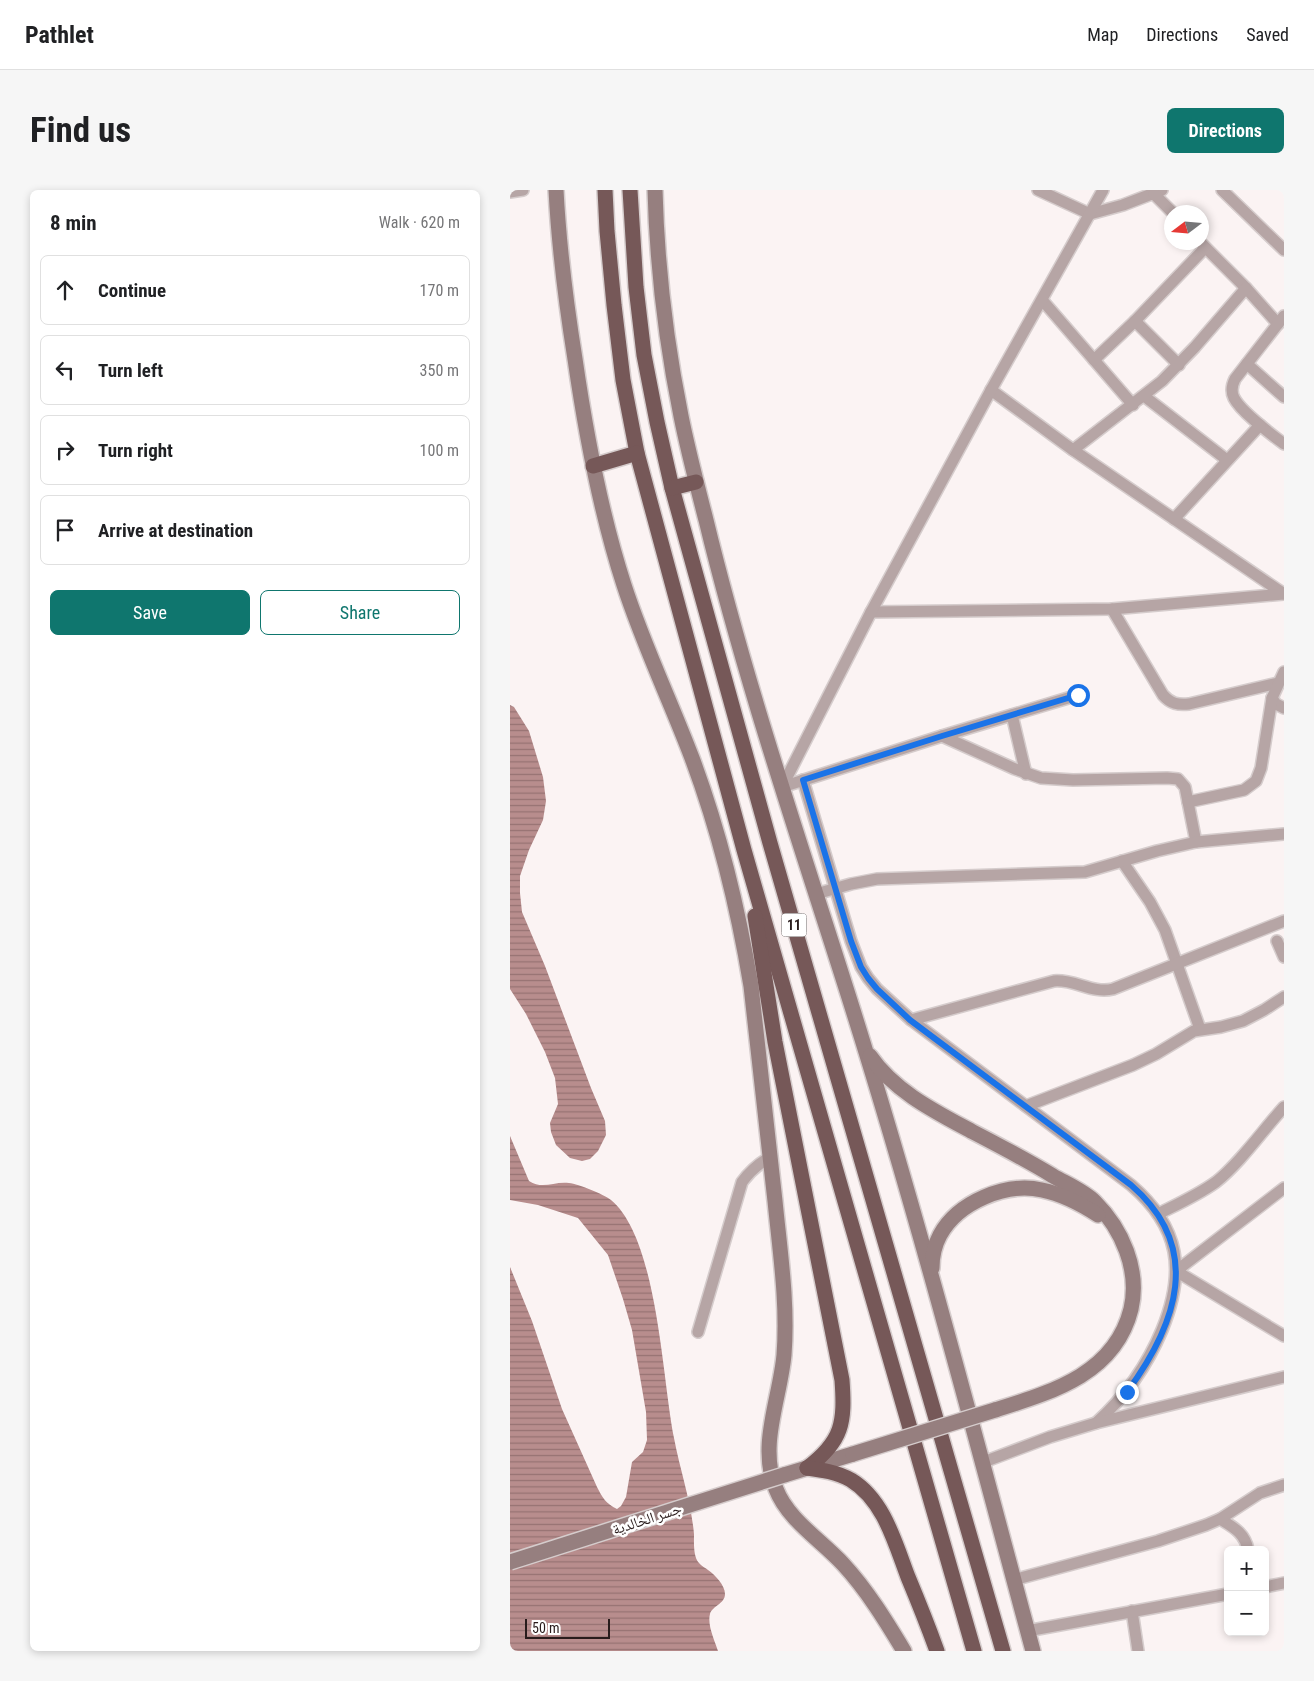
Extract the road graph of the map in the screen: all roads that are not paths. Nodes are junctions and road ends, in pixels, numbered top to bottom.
1 (523, 190) edge
2 (556, 190) edge
3 (605, 190) edge
4 (630, 190) edge
5 (655, 190) edge
6 (1038, 190) edge
7 (1103, 190) edge
8 (1222, 190) edge
9 (510, 192) edge
10 (1158, 192) edge
11 (1167, 205) edge
12 (1090, 214) junction
13 (1199, 250) edge
14 (1208, 250) edge
15 (1284, 250) edge
16 (1246, 288) junction
17 (1043, 300) junction
18 (1281, 320) edge
19 (1135, 321) junction
20 (1094, 360) junction
21 (1246, 364) junction
22 (1179, 365) junction
23 (992, 390) junction
24 (1144, 396) junction
25 (1284, 397) edge
26 (1133, 405) junction
27 (1260, 425) junction
28 (1284, 444) edge
29 (1073, 450) junction
30 (637, 453) junction
31 (1227, 460) junction
32 (593, 466) junction
33 (696, 482) junction
34 (672, 488) junction
35 (1174, 519) junction
36 (1284, 594) edge
37 (1112, 609) junction
38 (871, 612) junction
39 (1284, 672) edge
40 (1278, 683) junction
41 (1078, 695) dead end
42 (1272, 698) junction
43 (1284, 708) edge
44 (1012, 715) junction
45 (942, 736) junction
46 (1026, 774) junction
47 (803, 780) junction
48 (782, 786) junction
49 (1188, 802) junction
50 (1284, 834) edge
51 (1196, 842) junction
52 (770, 843) junction
53 (744, 850) junction
54 (1122, 861) junction
55 (836, 888) junction
56 (816, 894) junction
57 (1284, 921) edge
58 (1277, 941) dead end
59 (1284, 957) edge
60 (1178, 964) junction
61 (1284, 997) edge
62 (910, 1020) junction
63 (1200, 1029) junction
64 (860, 1034) junction
65 (1026, 1106) junction
66 (1284, 1106) edge
67 (770, 1157) junction
68 (1284, 1188) edge
69 (1158, 1214) junction
70 (1113, 1226) junction
71 (1176, 1271) junction
72 (931, 1277) junction
73 (698, 1332) dead end
74 (1284, 1336) edge
75 (1284, 1377) edge
76 (1096, 1423) junction
77 (981, 1463) junction
78 (807, 1468) junction
79 (1284, 1484) edge
80 (1220, 1519) junction
81 (1247, 1546) edge
82 (510, 1562) edge
83 (1013, 1580) junction
84 (1284, 1583) edge
85 (1269, 1586) edge
86 (1224, 1595) edge
87 (1132, 1611) junction
88 (1027, 1631) junction
89 (904, 1651) edge
90 (937, 1651) edge
91 (974, 1651) edge
92 (1003, 1651) edge
93 (1033, 1651) edge
94 (1138, 1651) edge

1 - 9 street
2 - 32 main road
3 - 30 highway, 11
4 - 34 highway, 11
5 - 33 main road
6 - 12 street
7 - 12 street
8 - 15 street
10 - 11 street
10 - 12 street
12 - 17 street
13 - 19 street
14 - 16 street
16 - 18 street
16 - 22 street
17 - 20 street
17 - 23 street
18 - 21 street
19 - 20 street
19 - 22 street
20 - 26 street
21 - 25 street
21 - 27 street
22 - 24 street
23 - 29 street
23 - 38 street
24 - 26 street
24 - 31 street
26 - 29 street
27 - 28 street
27 - 31 street
29 - 35 street
30 - 32 highway
30 - 53 highway, 11
31 - 35 street
32 - 67 main road
33 - 34 highway
33 - 48 main road
34 - 52 highway, 11
35 - 36 street
36 - 37 street
37 - 38 street
37 - 40 street
38 - 48 street
39 - 40 street
40 - 42 street
41 - 44 street
42 - 43 street
42 - 49 street
44 - 45 street
44 - 46 street
45 - 46 street
45 - 47 street
46 - 49 street
47 - 48 street
47 - 55 street
48 - 56 main road
49 - 51 street
50 - 51 street
51 - 54 street
52 - 53 highway
52 - 92 highway, 11
53 - 78 highway
53 - 91 highway, 11
54 - 55 street
54 - 60 street
55 - 56 street
55 - 62 street
56 - 64 main road
57 - 60 street
58 - 59 street
60 - 62 street
60 - 63 street
61 - 63 street
62 - 65 street
63 - 65 street
64 - 70 main road, جسر الخالدية
64 - 72 main road
65 - 69 street
66 - 69 street
67 - 73 street
67 - 89 main road
68 - 71 street
69 - 71 street
70 - 72 main road
70 - 78 main road, جسر الخالدية, bridge
71 - 74 street
71 - 76 street
72 - 77 main road
75 - 76 street
76 - 77 street
77 - 83 main road
78 - 82 main road, جسر الخالدية, bridge
78 - 90 highway
79 - 80 street
80 - 81 street
80 - 83 street
83 - 88 main road
84 - 85 street
86 - 87 street
87 - 88 street
87 - 94 street
88 - 93 main road

